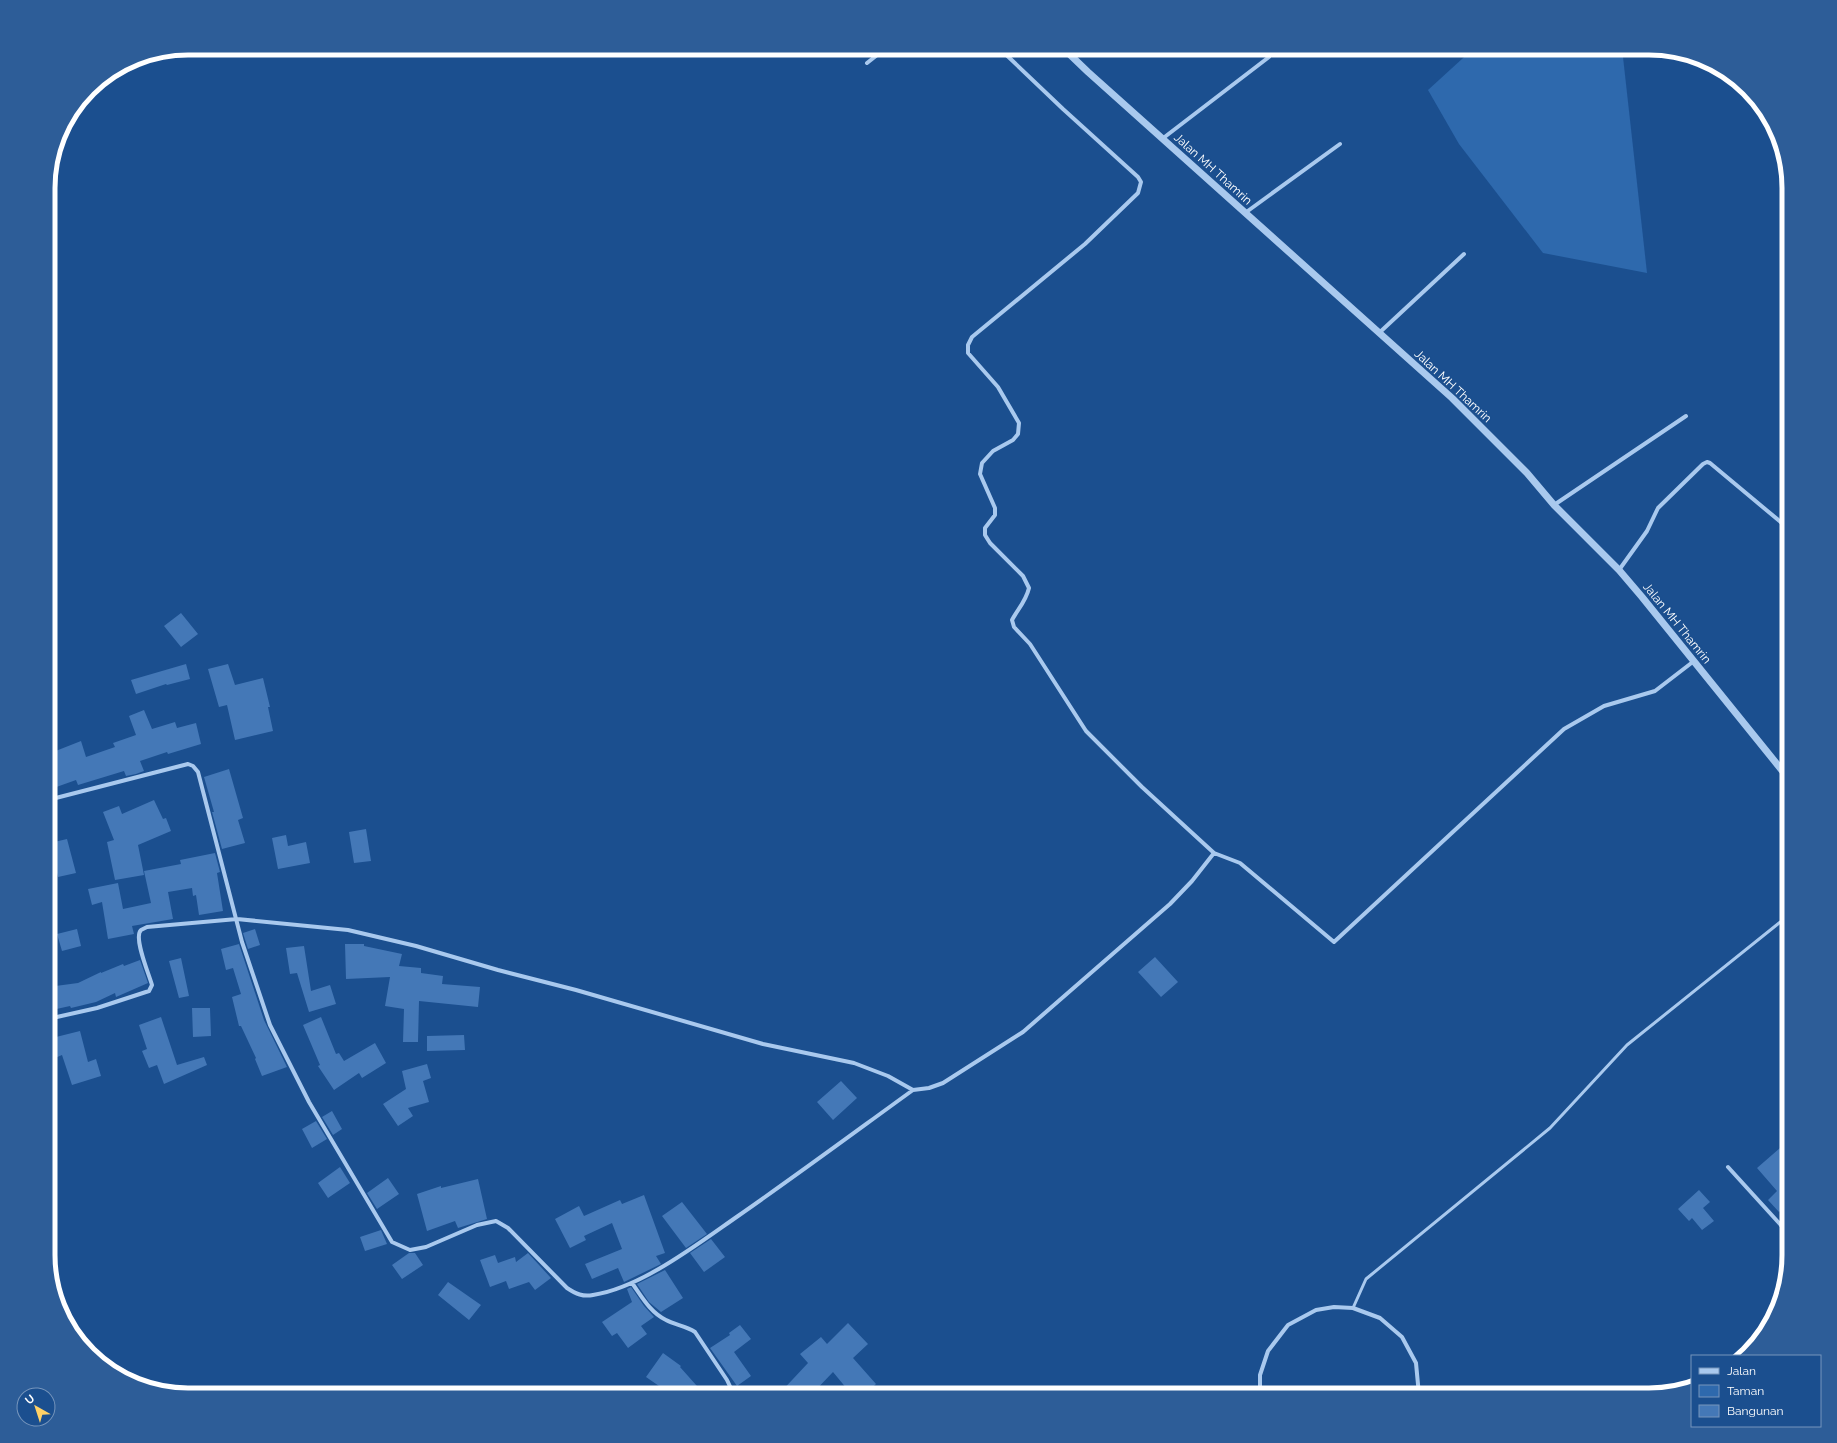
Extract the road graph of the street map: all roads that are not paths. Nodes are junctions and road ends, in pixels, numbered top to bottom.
1 (877, 55) edge
2 (1006, 55) edge
3 (1071, 55) edge
4 (1269, 57) dead end
5 (866, 63) dead end
6 (1162, 139) junction
7 (1340, 144) dead end
8 (1245, 213) junction
9 (1464, 254) dead end
10 (1379, 333) junction
11 (1686, 416) dead end
12 (1554, 506) junction
13 (1782, 523) edge
14 (1619, 570) junction
15 (1694, 661) junction
16 (1782, 770) edge
17 (55, 798) edge
18 (1214, 853) junction
19 (237, 920) junction
20 (1782, 921) edge
21 (55, 1017) edge
22 (913, 1090) junction
23 (1728, 1167) dead end
24 (1782, 1226) edge
25 (632, 1283) junction
26 (1353, 1308) junction
27 (731, 1388) edge
28 (1260, 1388) edge
29 (1418, 1388) edge

1 - 5 street
2 - 18 street
3 - 6 street, Jalan MH Thamrin
4 - 6 street
6 - 8 street, Jalan MH Thamrin
7 - 8 street
8 - 10 street, Jalan MH Thamrin
9 - 10 street
10 - 12 street, Jalan MH Thamrin
11 - 12 street
12 - 14 street, Jalan MH Thamrin
13 - 14 street
14 - 15 street, Jalan MH Thamrin
15 - 16 street, Jalan MH Thamrin
15 - 18 street
17 - 19 street
18 - 22 street
19 - 21 street
19 - 22 street
19 - 25 street
20 - 26 lane
22 - 25 street
23 - 24 street
25 - 27 street
26 - 28 street
26 - 29 street

